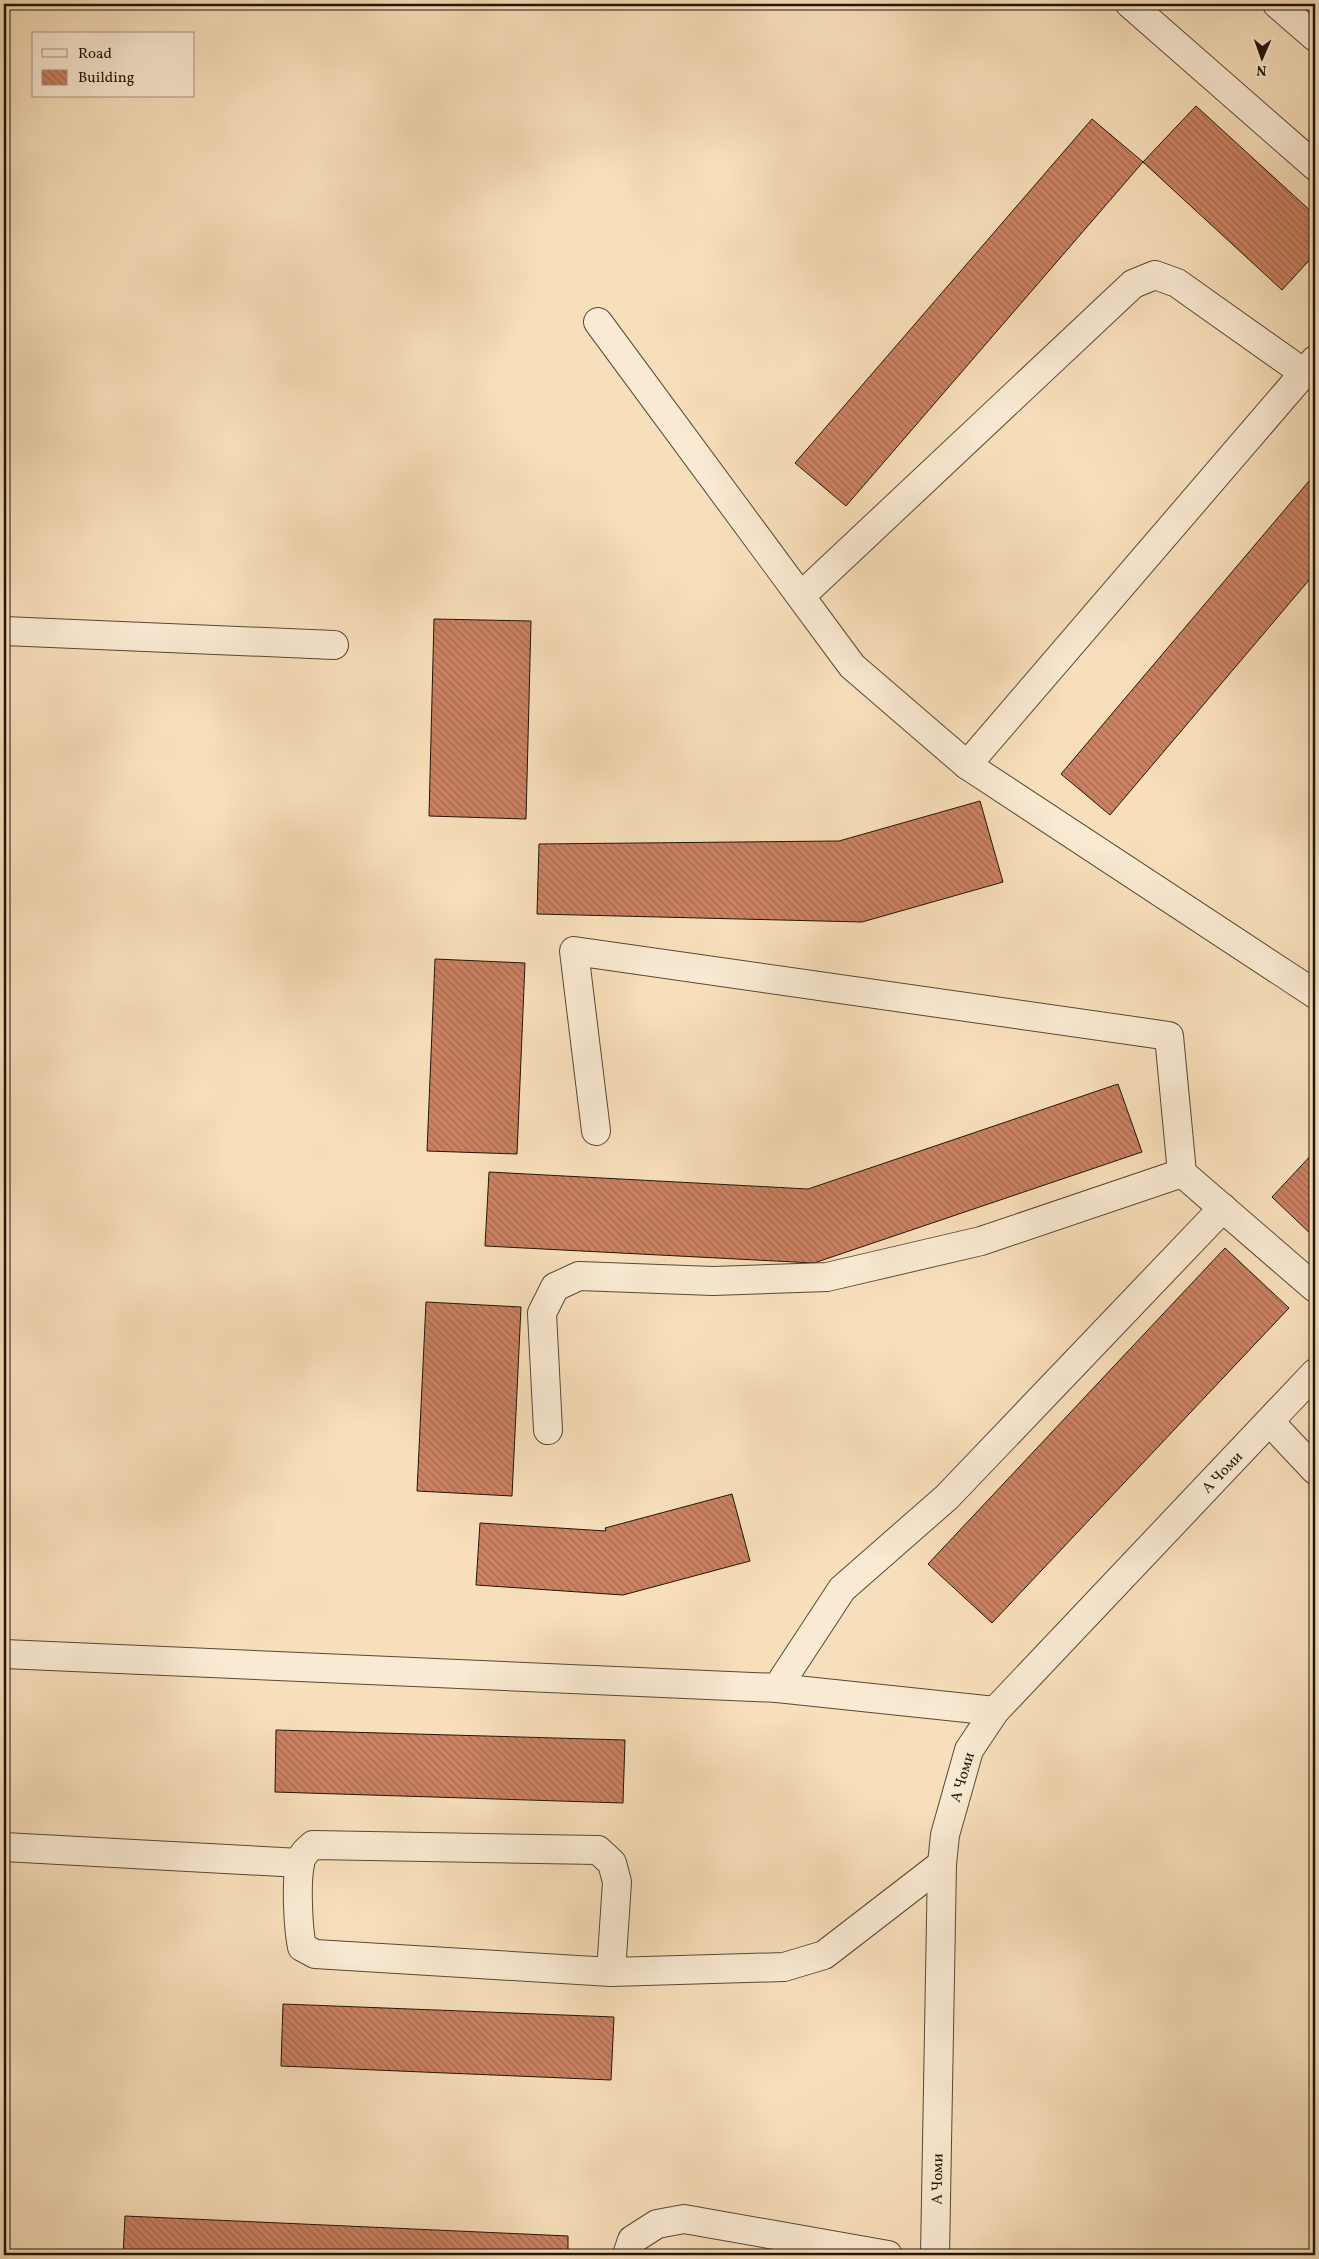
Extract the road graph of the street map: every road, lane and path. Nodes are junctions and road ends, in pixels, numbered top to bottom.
1 (1130, 4) edge
2 (1277, 4) edge
3 (1315, 37) edge
4 (1315, 166) edge
5 (598, 322) dead end
6 (1310, 367) edge
7 (801, 596) junction
8 (4, 630) edge
9 (334, 645) dead end
10 (967, 765) junction
11 (1315, 994) edge
12 (596, 1130) dead end
13 (1182, 1173) junction
14 (1223, 1208) junction
15 (1315, 1288) edge
16 (1315, 1373) edge
17 (1270, 1422) junction
18 (548, 1430) dead end
19 (1315, 1470) edge
20 (4, 1654) edge
21 (777, 1688) junction
22 (994, 1711) junction
23 (4, 1847) edge
24 (300, 1863) junction
25 (942, 1864) junction
26 (611, 1972) junction
27 (627, 2255) edge
28 (888, 2255) edge
29 (935, 2255) edge

1 - 4 street
2 - 3 street
5 - 7 street
6 - 7 street
6 - 10 street
7 - 10 street
8 - 9 street
10 - 11 street
12 - 13 street
13 - 14 street
13 - 18 street
14 - 15 street
14 - 21 street
16 - 17 street, А Чоми
17 - 19 street
17 - 22 street, А Чоми
20 - 21 street
21 - 22 street
22 - 25 street, А Чоми
23 - 24 street
24 - 26 street
24 - 26 street
25 - 26 street
25 - 29 street, А Чоми
27 - 28 street

